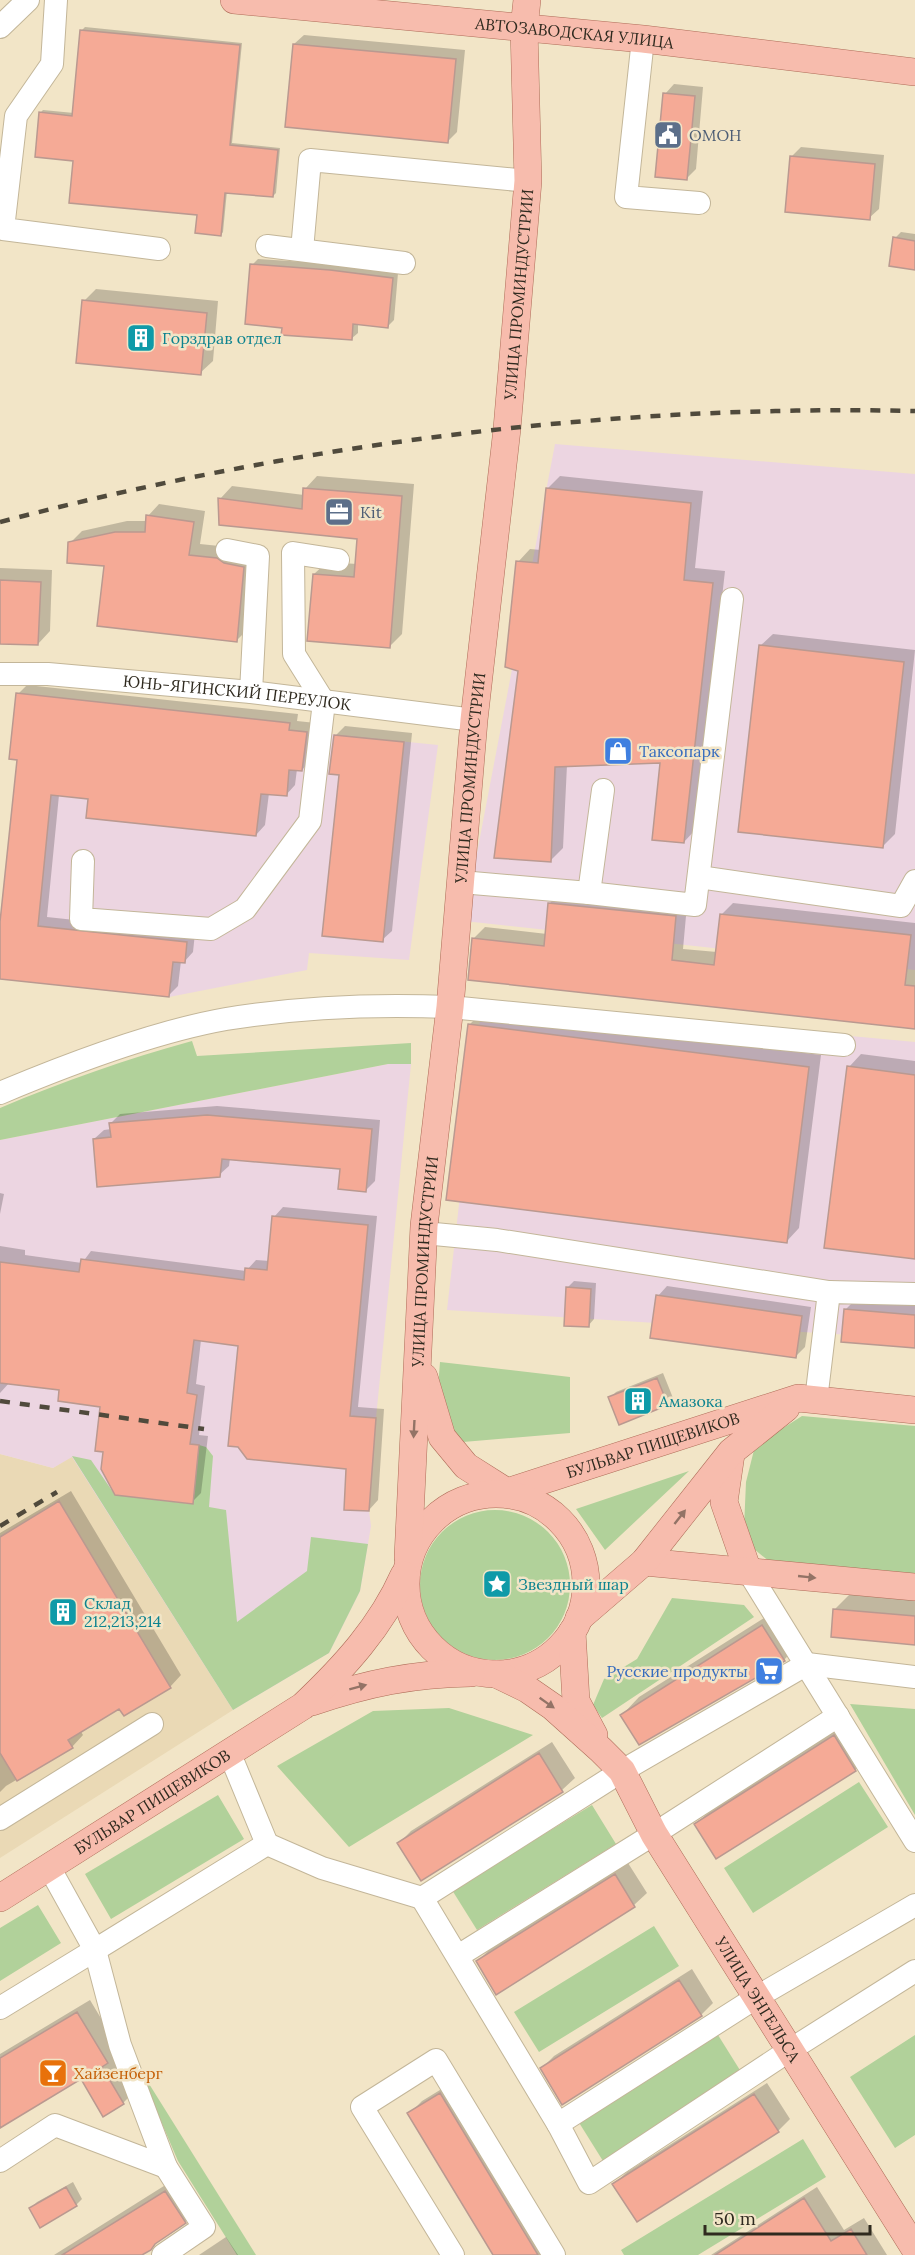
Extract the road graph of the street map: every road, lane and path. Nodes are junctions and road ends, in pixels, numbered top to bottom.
1 (28, 0) edge
2 (56, 0) edge
3 (234, 0) edge
4 (527, 0) edge
5 (0, 27) edge
6 (524, 28) junction
7 (643, 39) junction
8 (915, 72) edge
9 (528, 182) junction
10 (699, 203) dead end
11 (267, 246) dead end
12 (159, 249) dead end
13 (302, 250) junction
14 (404, 263) dead end
15 (227, 550) dead end
16 (338, 560) dead end
17 (732, 599) dead end
18 (0, 674) edge
19 (251, 692) junction
20 (324, 702) junction
21 (474, 720) junction
22 (603, 790) dead end
23 (84, 861) dead end
24 (699, 877) junction
25 (461, 882) junction
26 (913, 888) edge
27 (589, 893) junction
28 (450, 1007) junction
29 (844, 1045) dead end
30 (0, 1093) edge
31 (424, 1233) junction
32 (829, 1292) junction
33 (915, 1294) edge
34 (417, 1350) junction
35 (807, 1399) junction
36 (915, 1410) edge
37 (731, 1452) junction
38 (507, 1492) junction
39 (644, 1562) junction
40 (406, 1565) junction
41 (748, 1571) junction
42 (915, 1587) edge
43 (576, 1625) junction
44 (807, 1664) junction
45 (487, 1673) junction
46 (915, 1677) edge
47 (303, 1706) junction
48 (838, 1716) junction
49 (152, 1724) dead end
50 (601, 1750) junction
51 (229, 1752) junction
52 (622, 1772) junction
53 (0, 1819) edge
54 (654, 1834) junction
55 (915, 1841) edge
56 (267, 1844) junction
57 (49, 1867) junction
58 (0, 1898) edge
59 (422, 1898) junction
60 (915, 1905) edge
61 (95, 1950) junction
62 (458, 1956) junction
63 (915, 1971) edge
64 (756, 1997) junction
65 (0, 2008) edge
66 (790, 2050) junction
67 (558, 2124) junction
68 (0, 2161) edge
69 (166, 2167) junction
70 (907, 2219) edge
71 (915, 2249) edge
72 (163, 2255) edge
73 (453, 2255) edge
74 (554, 2255) edge

1 - 5 street
2 - 12 street
3 - 6 main road, АВТОЗАВОДСКАЯ УЛИЦА
4 - 6 main road, УЛИЦА ПРОМИНДУСТРИИ
6 - 7 main road, АВТОЗАВОДСКАЯ УЛИЦА
6 - 9 main road, УЛИЦА ПРОМИНДУСТРИИ
7 - 8 main road, АВТОЗАВОДСКАЯ УЛИЦА
7 - 10 street
9 - 13 street
9 - 21 main road, УЛИЦА ПРОМИНДУСТРИИ
11 - 13 street
13 - 14 street
15 - 19 street
16 - 20 street
17 - 24 street
18 - 19 street, ЮНЬ-ЯГИНСКИЙ ПЕРЕУЛОК
19 - 20 street, ЮНЬ-ЯГИНСКИЙ ПЕРЕУЛОК
20 - 21 street, ЮНЬ-ЯГИНСКИЙ ПЕРЕУЛОК
20 - 23 street
21 - 25 main road, УЛИЦА ПРОМИНДУСТРИИ
22 - 27 street
24 - 26 street
24 - 27 street
25 - 27 street
25 - 28 main road, УЛИЦА ПРОМИНДУСТРИИ
28 - 29 street
28 - 30 street
28 - 31 main road, УЛИЦА ПРОМИНДУСТРИИ
31 - 32 street
31 - 34 main road, УЛИЦА ПРОМИНДУСТРИИ
32 - 33 street
32 - 35 street
34 - 38 main road
34 -> 40 main road, УЛИЦА ПРОМИНДУСТРИИ
35 - 36 main road, БУЛЬВАР ПИЩЕВИКОВ
35 - 37 main road, БУЛЬВАР ПИЩЕВИКОВ
35 - 38 main road, БУЛЬВАР ПИЩЕВИКОВ
39 -> 37 main road, БУЛЬВАР ПИЩЕВИКОВ
37 - 41 main road, БУЛЬВАР ПИЩЕВИКОВ
38 - 40 main road, БУЛЬВАР ПИЩЕВИКОВ
38 - 43 main road, БУЛЬВАР ПИЩЕВИКОВ
39 - 41 main road
39 - 43 main road, БУЛЬВАР ПИЩЕВИКОВ
40 - 45 main road
40 - 47 main road, БУЛЬВАР ПИЩЕВИКОВ
41 -> 42 main road
41 - 44 street
43 - 45 main road, БУЛЬВАР ПИЩЕВИКОВ
43 - 50 main road, УЛИЦА ЭНГЕЛЬСА
44 - 46 street
44 - 48 street
44 - 52 street
47 -> 45 main road, БУЛЬВАР ПИЩЕВИКОВ
45 -> 50 main road, УЛИЦА ЭНГЕЛЬСА
47 - 51 main road, БУЛЬВАР ПИЩЕВИКОВ
48 - 54 street
48 - 55 street
49 - 53 street
50 - 52 main road, УЛИЦА ЭНГЕЛЬСА
51 - 56 street
51 - 57 main road, БУЛЬВАР ПИЩЕВИКОВ
52 - 54 main road, УЛИЦА ЭНГЕЛЬСА
52 - 59 street
54 - 62 street
54 - 64 main road, УЛИЦА ЭНГЕЛЬСА
56 - 59 street
56 - 61 street
57 - 58 main road, БУЛЬВАР ПИЩЕВИКОВ
57 - 61 street
59 - 62 street
60 - 64 street
61 - 65 street
61 - 69 street
62 - 67 street
63 - 66 street
64 - 66 main road, УЛИЦА ЭНГЕЛЬСА
64 - 67 street
66 - 67 street
66 - 70 main road, УЛИЦА ЭНГЕЛЬСА
68 - 69 street
69 - 72 street
70 - 71 main road, УЛИЦА ЭНГЕЛЬСА
73 - 74 street

